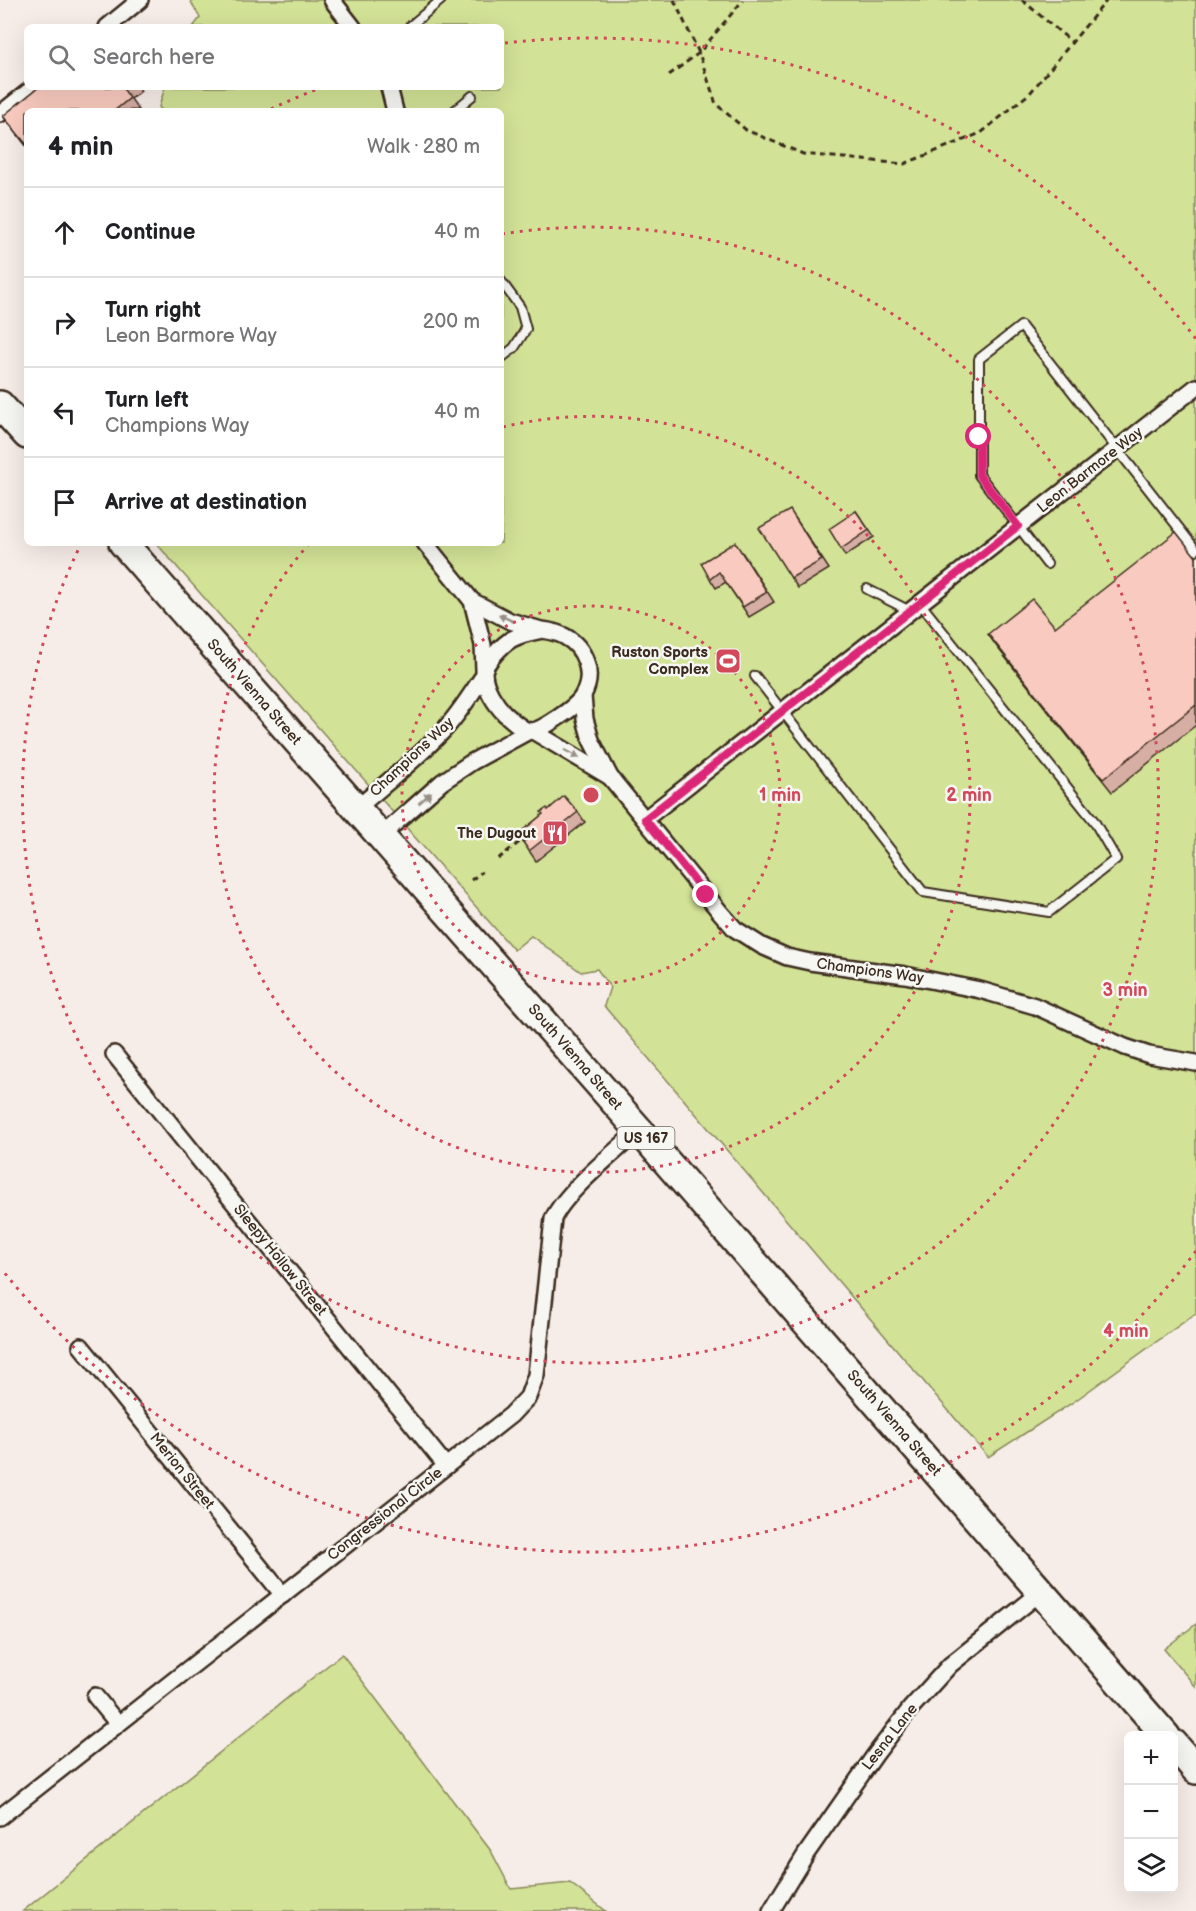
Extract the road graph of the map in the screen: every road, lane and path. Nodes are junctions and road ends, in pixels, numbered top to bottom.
1 (140, 0) edge
2 (333, 0) edge
3 (441, 0) edge
4 (674, 0) edge
5 (743, 0) edge
6 (1022, 0) edge
7 (1107, 0) edge
8 (111, 24) edge
9 (351, 24) edge
10 (413, 24) edge
11 (1072, 43) junction
12 (699, 52) junction
13 (669, 75) dead end
14 (30, 90) edge
15 (390, 90) edge
16 (472, 96) dead end
17 (394, 108) edge
18 (458, 108) edge
19 (0, 114) edge
20 (504, 285) edge
21 (504, 356) edge
22 (1196, 387) edge
23 (0, 405) edge
24 (24, 432) edge
25 (1117, 449) junction
26 (1018, 526) junction
27 (126, 546) edge
28 (427, 546) edge
29 (1196, 550) edge
30 (1047, 564) dead end
31 (867, 589) dead end
32 (472, 601) junction
33 (915, 607) junction
34 (542, 630) junction
35 (484, 672) junction
36 (755, 676) dead end
37 (583, 696) junction
38 (782, 711) junction
39 (531, 731) junction
40 (610, 777) junction
41 (594, 781) dead end
42 (584, 790) dead end
43 (357, 808) junction
44 (645, 819) junction
45 (533, 831) edge
46 (381, 837) junction
47 (498, 859) dead end
48 (482, 872) dead end
49 (471, 880) dead end
50 (114, 1054) dead end
51 (1196, 1063) edge
52 (639, 1130) junction
53 (81, 1346) dead end
54 (446, 1466) junction
55 (1041, 1592) junction
56 (283, 1595) junction
57 (95, 1696) dead end
58 (118, 1724) junction
59 (1162, 1731) edge
60 (1178, 1750) edge
61 (1196, 1770) edge
62 (0, 1817) edge
63 (771, 1911) edge

1 - 8 street
2 - 9 street
3 - 10 lane
4 - 12 path
5 - 12 path
6 - 11 path
7 - 11 path
11 - 12 path
12 - 13 path
14 - 19 street
15 - 17 street
16 - 18 lane
20 - 21 lane
22 - 25 street, Leon Barmore Way
23 - 24 highway
25 - 26 street, Leon Barmore Way
25 - 26 lane
25 - 29 lane
26 - 30 lane
26 - 33 street, Leon Barmore Way
27 - 43 highway, South Vienna Street / US 167
28 - 32 street, Champions Way
31 - 33 lane
34 -> 32 street, Champions Way
32 - 35 street, Champions Way
33 - 38 street, Leon Barmore Way
33 - 38 lane
34 - 35 street, Champions Way
34 - 37 street, Champions Way
35 - 39 street, Champions Way
35 - 43 street, Champions Way
36 - 38 lane
37 - 39 street
37 - 40 street, Champions Way
38 - 44 street, Leon Barmore Way
39 -> 40 street, Champions Way
46 -> 39 street
40 - 44 street, Champions Way
41 - 42 path
43 - 46 highway, South Vienna Street / US 167
44 - 51 street, Champions Way
45 - 47 path
46 - 52 highway, South Vienna Street / US 167
48 - 49 path
50 - 54 street, Sleepy Hollow Street
52 - 54 street, Congressional Circle
52 - 55 highway, South Vienna Street / US 167
53 - 56 street, Merion Street
54 - 56 street, Congressional Circle
55 - 59 highway, South Vienna Street / US 167
55 - 63 street, Lesna Lane
56 - 58 street, Congressional Circle
57 - 58 street
58 - 62 street, Congressional Circle
60 - 61 highway

